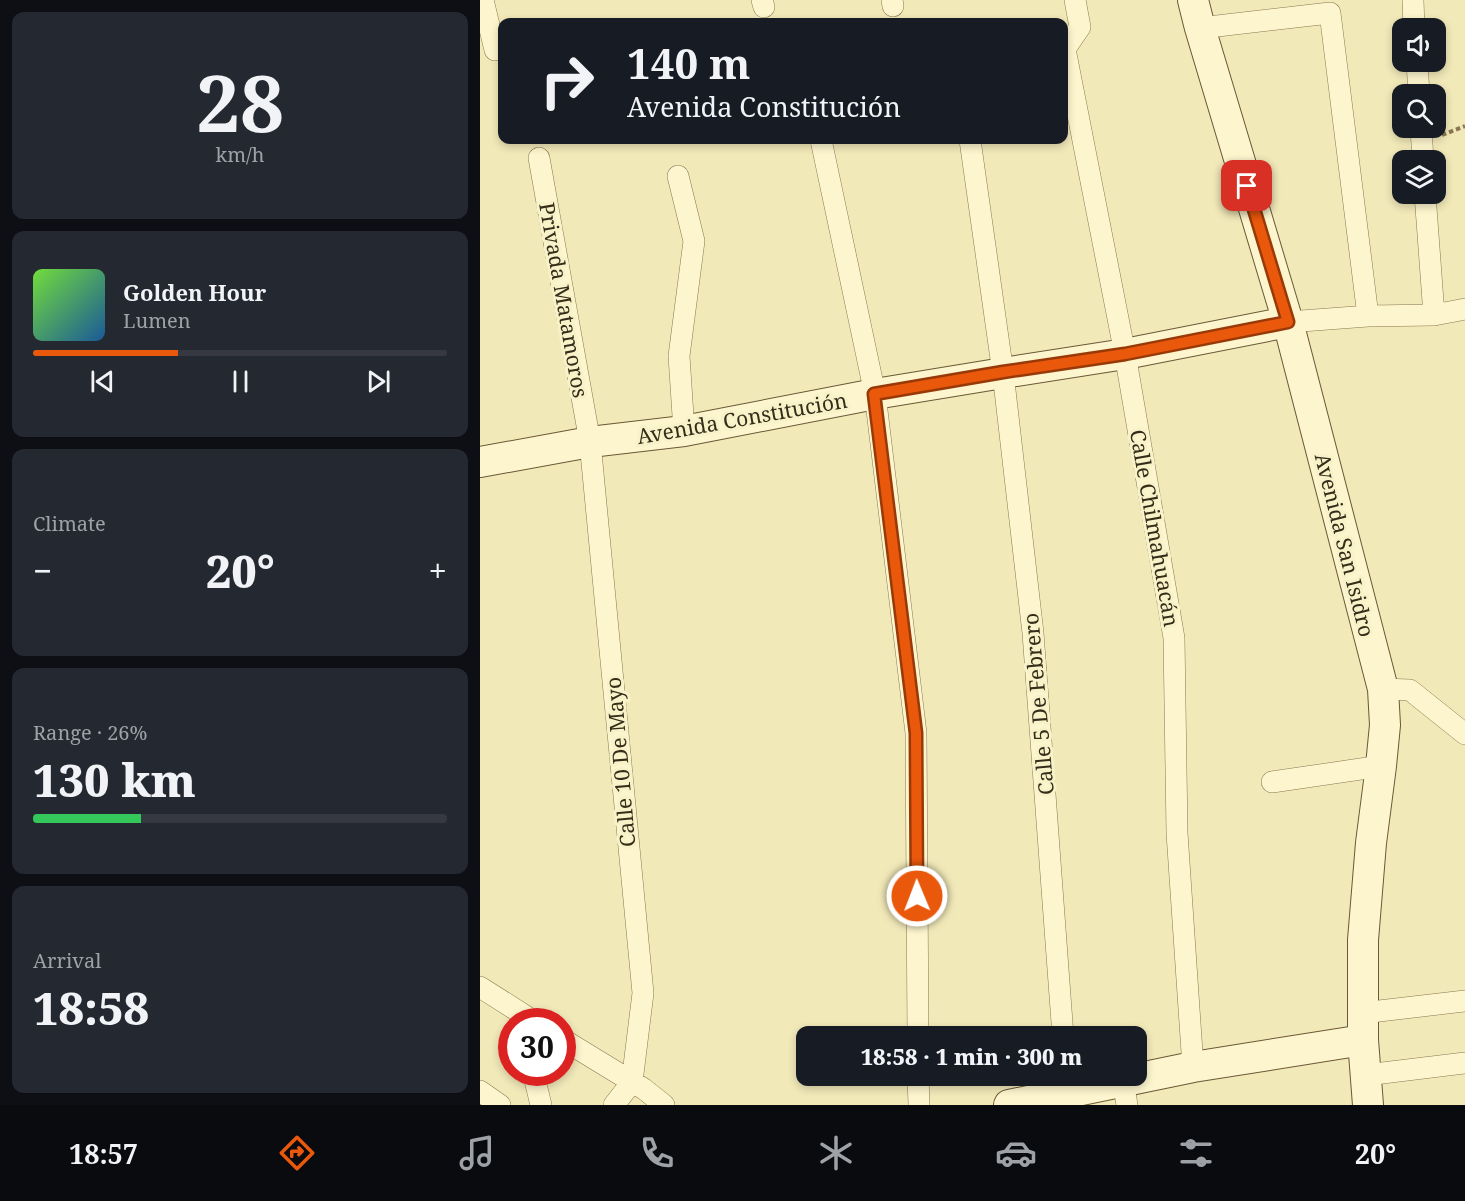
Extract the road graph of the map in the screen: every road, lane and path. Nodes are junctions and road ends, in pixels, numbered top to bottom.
1 (483, 0) edge
2 (1075, 0) edge
3 (1413, 0) edge
4 (1196, 14) edge
5 (1414, 18) edge
6 (1068, 45) edge
7 (495, 50) dead end
8 (1068, 64) edge
9 (821, 144) edge
10 (971, 144) edge
11 (539, 158) dead end
12 (678, 176) dead end
13 (1426, 204) edge
14 (1465, 309) edge
15 (1434, 315) junction
16 (1368, 316) junction
17 (1288, 322) junction
18 (1125, 354) junction
19 (1003, 372) junction
20 (874, 394) junction
21 (684, 431) junction
22 (590, 442) junction
23 (480, 462) edge
24 (1383, 689) junction
25 (1465, 734) edge
26 (1381, 766) junction
27 (1272, 782) dead end
28 (480, 987) edge
29 (1465, 1001) edge
30 (510, 1008) edge
31 (918, 1026) edge
32 (1062, 1026) edge
33 (1363, 1026) junction
34 (576, 1048) edge
35 (1465, 1063) edge
36 (1193, 1067) junction
37 (1366, 1075) junction
38 (632, 1082) junction
39 (536, 1086) edge
40 (918, 1086) edge
41 (1061, 1086) edge
42 (1079, 1086) edge
43 (480, 1091) edge
44 (1125, 1093) edge
45 (500, 1105) edge
46 (541, 1105) edge
47 (614, 1105) edge
48 (664, 1105) edge
49 (919, 1105) edge
50 (1009, 1105) edge
51 (1368, 1105) edge

1 - 7 street
2 - 6 street, Calle Chilmahuacán
3 - 5 street
4 - 16 street
4 - 17 main road, Avenida San Isidro
8 - 18 street, Calle Chilmahuacán
9 - 20 street
10 - 19 street, Calle 5 De Febrero
11 - 22 street, Privada Matamoros
12 - 21 street
13 - 15 street
14 - 15 street
15 - 16 street
16 - 17 street
17 - 18 main road, Avenida Constitución
17 - 24 main road, Avenida San Isidro
18 - 19 main road, Avenida Constitución
18 - 36 street, Calle Chilmahuacán
19 - 20 main road, Avenida Constitución
19 - 32 street, Calle 5 De Febrero
20 - 21 main road, Avenida Constitución
20 - 31 street
21 - 22 main road, Avenida Constitución
22 - 23 main road, Avenida Constitución
22 - 38 street, Calle 10 De Mayo
24 - 25 street
24 - 26 main road, Avenida San Isidro
26 - 27 street
26 - 33 main road, Avenida San Isidro
28 - 30 street
29 - 33 street
33 - 36 main road
33 - 37 main road, Avenida San Isidro
34 - 38 street
35 - 37 street
36 - 44 main road
37 - 51 main road, Avenida San Isidro
38 - 47 street
38 - 48 street
39 - 46 street
40 - 49 street
41 - 50 main road
42 - 44 main road
43 - 45 street

